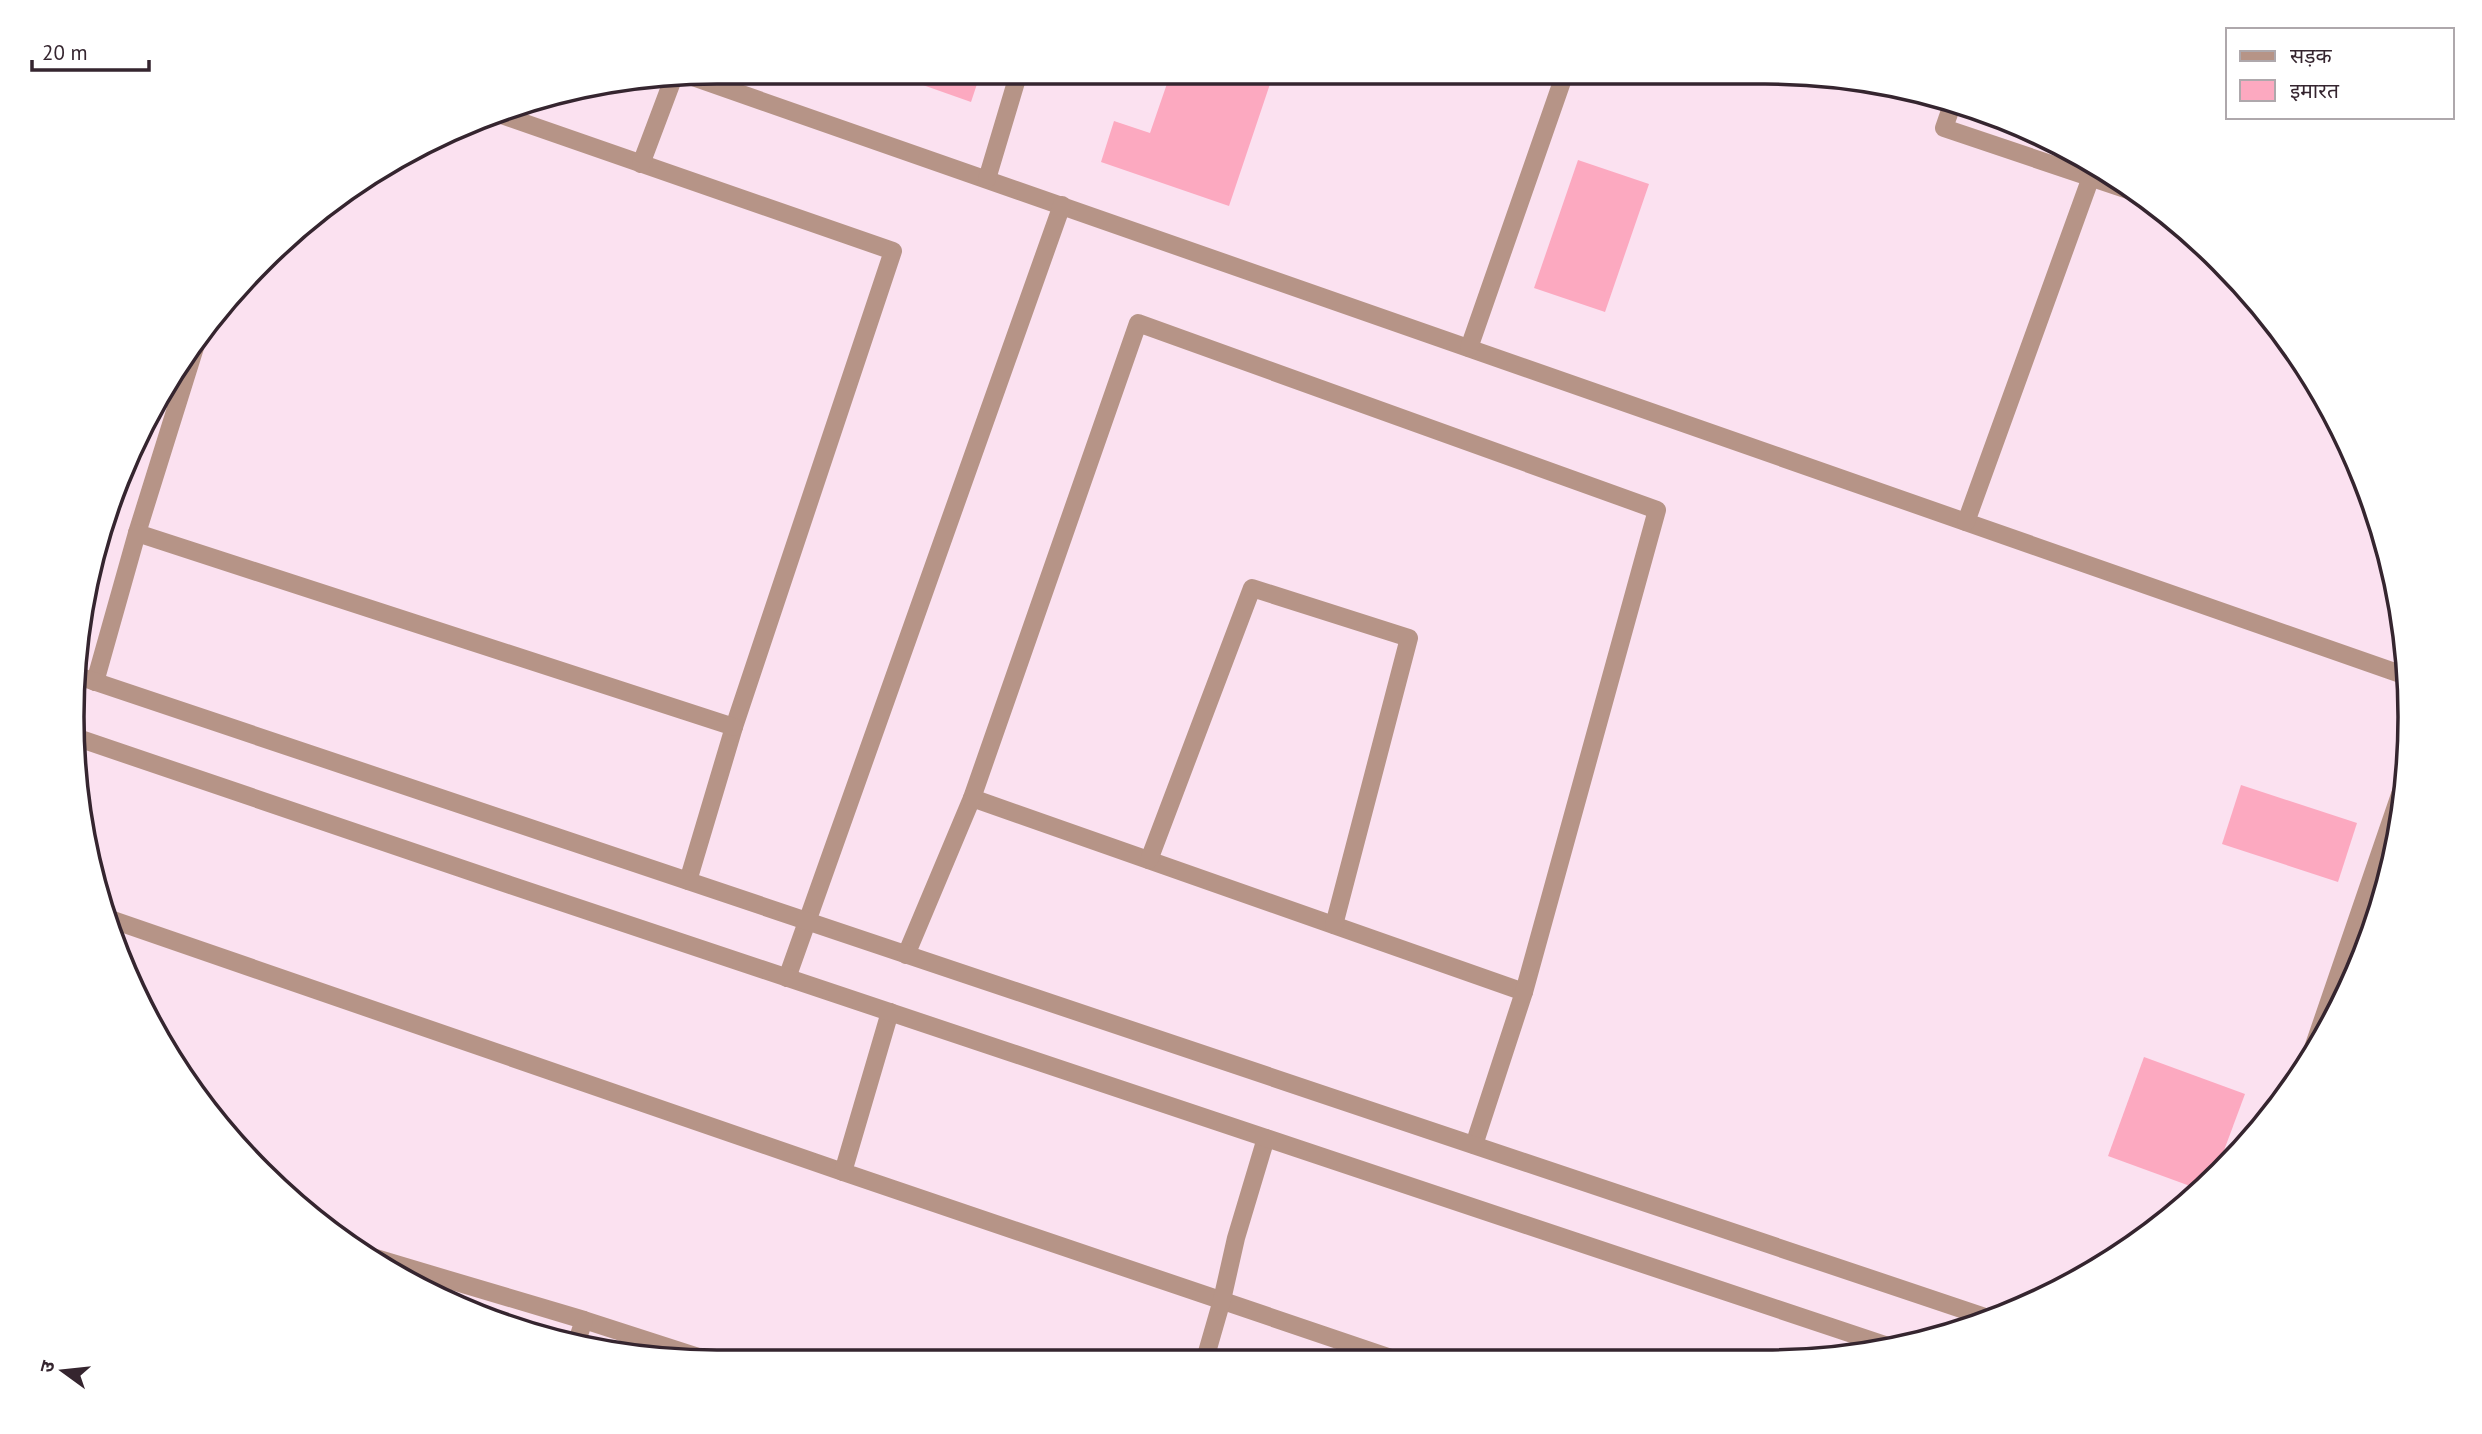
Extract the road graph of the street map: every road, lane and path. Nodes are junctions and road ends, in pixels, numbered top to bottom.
1 (713, 84) edge
2 (1015, 84) edge
3 (1561, 84) edge
4 (671, 86) edge
5 (1949, 112) edge
6 (512, 119) edge
7 (641, 164) junction
8 (2091, 177) junction
9 (987, 179) junction
10 (2099, 180) edge
11 (1062, 205) junction
12 (1469, 348) junction
13 (188, 370) edge
14 (1966, 522) junction
15 (137, 533) junction
16 (2397, 673) edge
17 (88, 680) edge
18 (734, 727) junction
19 (85, 740) edge
20 (972, 799) junction
21 (2388, 831) edge
22 (1149, 860) junction
23 (688, 881) junction
24 (119, 922) edge
25 (807, 922) junction
26 (1334, 925) junction
27 (906, 955) junction
28 (787, 978) junction
29 (1524, 992) junction
30 (2326, 1009) edge
31 (890, 1012) junction
32 (1266, 1138) junction
33 (1474, 1145) junction
34 (843, 1172) junction
35 (401, 1266) edge
36 (1223, 1300) junction
37 (1975, 1314) edge
38 (584, 1320) junction
39 (579, 1334) edge
40 (1872, 1341) edge
41 (657, 1347) edge
42 (1208, 1350) edge
43 (1368, 1350) edge

1 - 9 street
2 - 9 street
3 - 12 street
4 - 7 street
5 - 8 street
6 - 7 street
7 - 18 street
8 - 10 street
8 - 14 street
9 - 11 street
11 - 12 street
11 - 25 street
12 - 14 street
13 - 15 street
14 - 16 street
15 - 17 street
15 - 18 street
17 - 23 street
18 - 23 street
19 - 28 street
20 - 22 street
20 - 27 street
20 - 29 street
21 - 30 street
22 - 26 street
22 - 26 street
23 - 25 street
24 - 34 street
25 - 27 street
25 - 28 street
26 - 29 street
27 - 33 street
28 - 31 street
29 - 33 street
31 - 32 street
31 - 34 street
32 - 36 street
32 - 40 street
33 - 37 street
34 - 36 street
35 - 38 street
36 - 42 street
36 - 43 street
38 - 39 street
38 - 41 street

